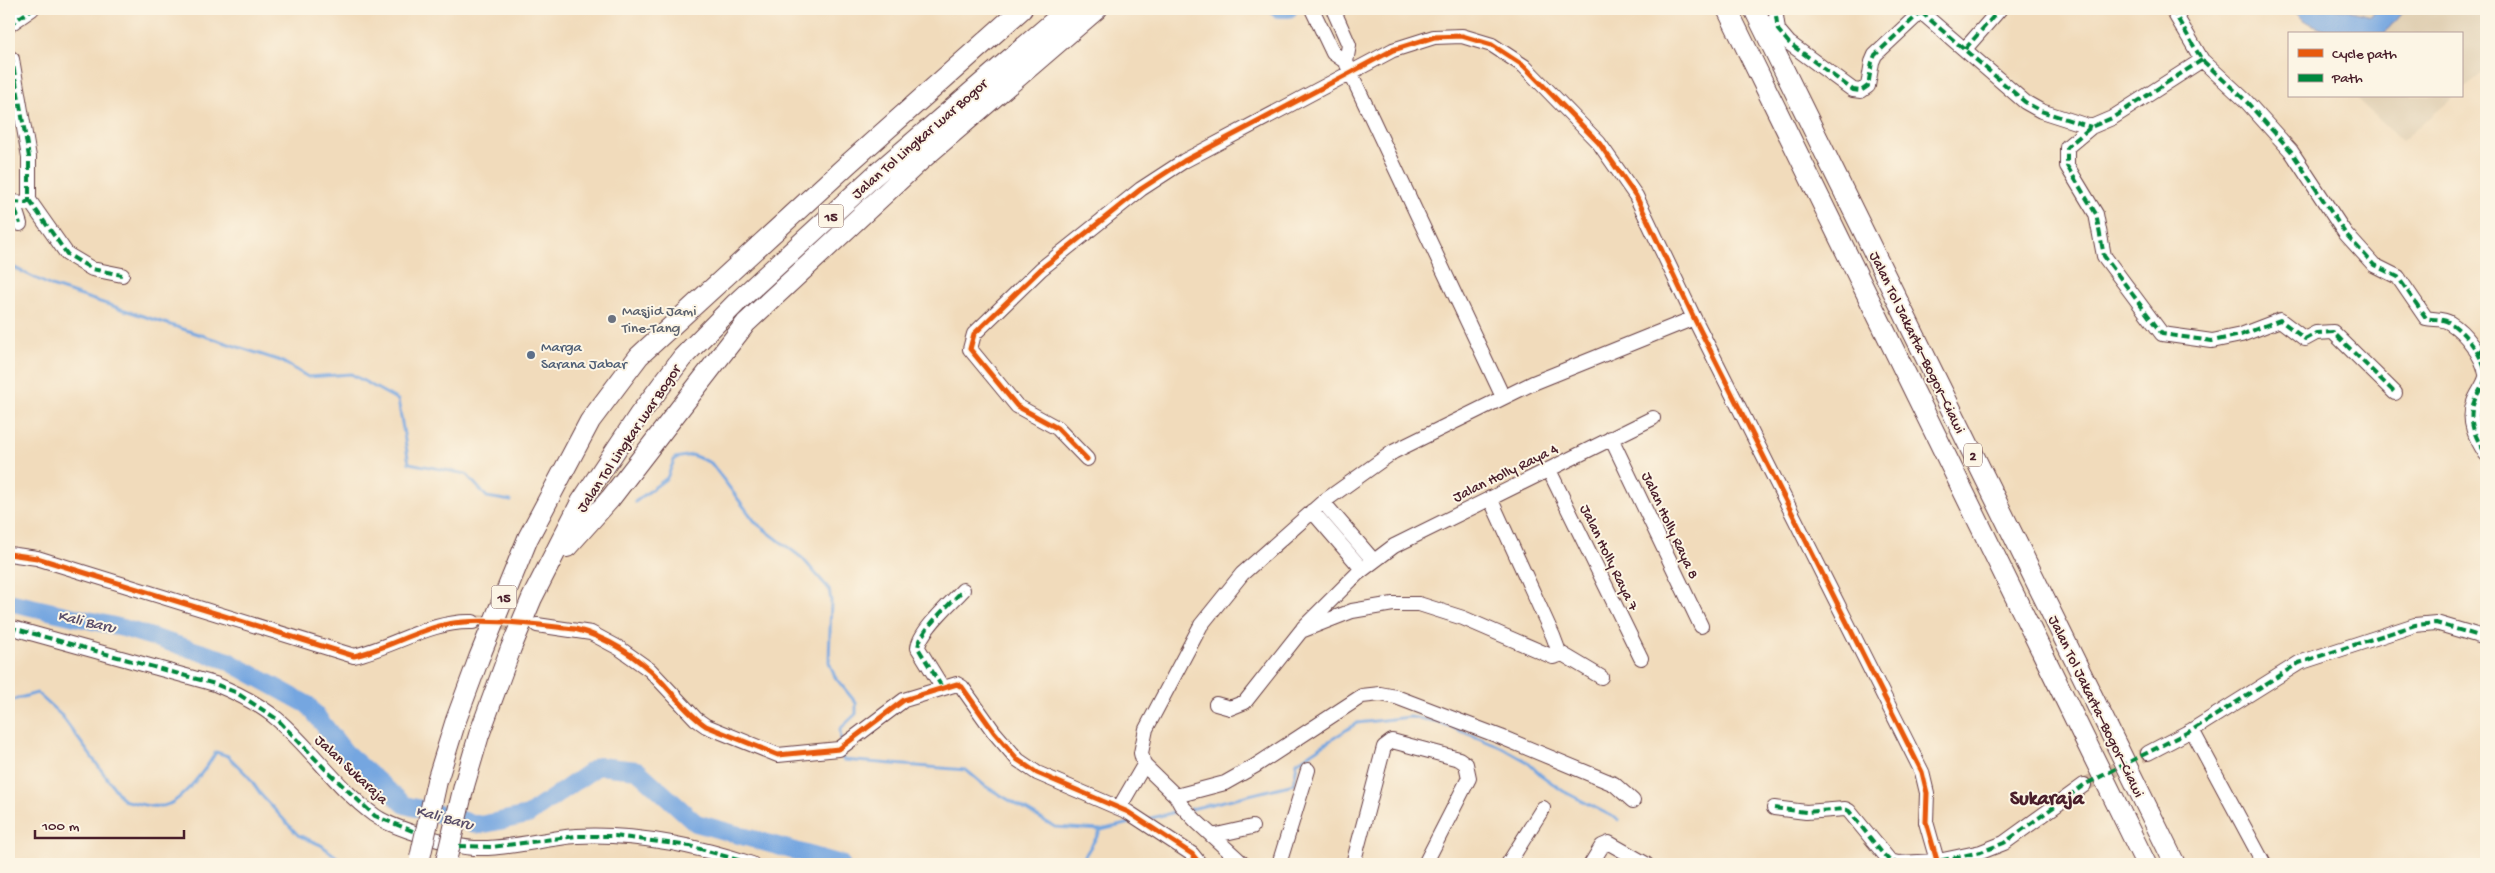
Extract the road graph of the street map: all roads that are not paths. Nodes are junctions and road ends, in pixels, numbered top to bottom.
1 (32, 9) edge
2 (1022, 9) edge
3 (1068, 9) edge
4 (1097, 9) edge
5 (1312, 9) edge
6 (1333, 9) edge
7 (1727, 9) edge
8 (1754, 9) edge
9 (2000, 9) edge
10 (2172, 9) edge
11 (1922, 10) edge
12 (1776, 16) dead end
13 (9, 25) edge
14 (1965, 49) junction
15 (9, 57) edge
16 (2202, 60) junction
17 (1349, 68) junction
18 (2091, 127) junction
19 (29, 200) junction
20 (11, 202) edge
21 (20, 224) dead end
22 (122, 275) dead end
23 (1694, 318) junction
24 (2482, 349) edge
25 (2486, 376) edge
26 (2395, 393) dead end
27 (1502, 397) junction
28 (1653, 418) dead end
29 (1611, 438) junction
30 (2486, 454) edge
31 (1087, 459) dead end
32 (1549, 470) junction
33 (1490, 498) junction
34 (1317, 507) junction
35 (9, 554) edge
36 (1368, 565) junction
37 (548, 568) junction
38 (962, 590) dead end
39 (473, 622) tunnel mouth
40 (537, 625) tunnel mouth
41 (1701, 626) dead end
42 (9, 627) edge
43 (1300, 631) junction
44 (2486, 638) edge
45 (1559, 652) junction
46 (1641, 658) dead end
47 (1601, 677) dead end
48 (942, 686) junction
49 (1216, 704) dead end
50 (2192, 730) junction
51 (2148, 753) tunnel mouth
52 (1144, 765) junction
53 (1308, 770) dead end
54 (2084, 785) tunnel mouth
55 (1178, 801) junction
56 (1633, 801) dead end
57 (1543, 808) dead end
58 (1774, 808) dead end
59 (1124, 810) junction
60 (1252, 827) dead end
61 (1212, 836) junction
62 (419, 861) edge
63 (445, 863) edge
64 (1938, 863) edge
65 (752, 864) edge
66 (1200, 864) edge
67 (1243, 864) edge
68 (1279, 864) edge
69 (1353, 864) edge
70 (1425, 864) edge
71 (1508, 864) edge
72 (1591, 864) edge
73 (1646, 864) edge
74 (2146, 864) edge
75 (2175, 864) edge
76 (2264, 864) edge

1 - 13 street
2 - 62 highway, Jalan Tol Lingkar Luar Bogor / 15, bridge
3 - 37 highway, Jalan Tol Lingkar Luar Bogor / 15
4 - 37 highway
5 - 17 street
6 - 17 street
7 - 74 highway, Jalan Tol Jakarta–Bogor–Ciawi / 2
8 - 75 highway, Jalan Tol Jakarta–Bogor–Ciawi / 2
9 - 14 street
10 - 16 street
11 - 12 street
11 - 14 street
14 - 18 street
15 - 19 street
16 - 18 street
16 - 24 street
17 - 23 street
17 - 27 street
17 - 31 street
18 - 26 street
19 - 20 street
19 - 22 street
20 - 21 street
23 - 27 street
23 - 64 street
24 - 25 street
25 - 30 street
27 - 34 street
28 - 29 street, Jalan Holly Raya 4
29 - 32 street, Jalan Holly Raya 4
29 - 41 street, Jalan Holly Raya 8
32 - 33 street, Jalan Holly Raya 4
32 - 46 street, Jalan Holly Raya 7
33 - 36 street, Jalan Holly Raya 4
33 - 45 street
34 - 36 street
34 - 52 street
35 - 39 street
36 - 43 street, Jalan Holly Raya 4
37 - 63 highway, Jalan Tol Lingkar Luar Bogor / 15, bridge
38 - 48 street
40 - 48 street
42 - 65 street, Jalan Sukaraja
43 - 45 street
43 - 49 street, Jalan Holly Raya 4
44 - 50 street
45 - 47 street
48 - 59 street
50 - 51 street
50 - 76 street
52 - 55 street
52 - 59 street
53 - 68 street
54 - 64 street
55 - 56 street
55 - 61 street
57 - 71 street
58 - 64 street
59 - 66 street
60 - 61 street
61 - 67 street
69 - 70 street
72 - 73 street

